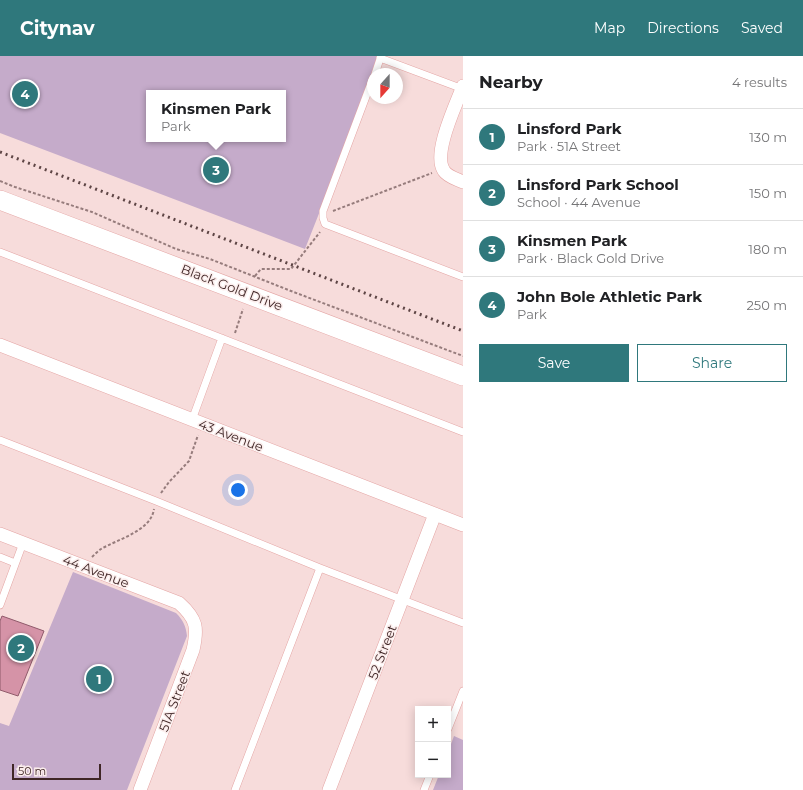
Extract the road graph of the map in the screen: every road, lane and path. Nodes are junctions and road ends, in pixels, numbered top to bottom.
1 (381, 57) edge
2 (377, 68) edge
3 (463, 88) edge
4 (367, 94) edge
5 (443, 168) junction
6 (0, 181) edge
7 (463, 182) edge
8 (0, 200) edge
9 (325, 224) junction
10 (0, 252) edge
11 (255, 276) junction
12 (463, 277) edge
13 (222, 338) junction
14 (0, 345) edge
15 (463, 356) edge
16 (463, 376) edge
17 (192, 420) junction
18 (463, 432) edge
19 (0, 440) edge
20 (188, 461) dead end
21 (156, 501) junction
22 (435, 514) junction
23 (463, 525) edge
24 (0, 534) edge
25 (23, 543) junction
26 (0, 557) edge
27 (15, 563) junction
28 (81, 565) junction
29 (320, 568) junction
30 (403, 599) junction
31 (0, 605) edge
32 (189, 612) joint
33 (463, 623) edge
34 (463, 691) edge
35 (451, 721) edge
36 (429, 778) edge
37 (140, 790) edge
38 (235, 790) edge
39 (329, 790) edge
40 (424, 790) edge

1 - 2 lane
1 - 3 lane
3 - 5 street
4 - 9 lane
5 - 7 street
5 - 9 path
6 - 11 path
8 - 16 main road, Black Gold Drive
9 - 11 path
9 - 12 lane
10 - 13 lane
11 - 15 path
13 - 17 lane
13 - 18 lane
14 - 17 street, 43 Avenue
17 - 22 street, 43 Avenue
19 - 21 lane
20 - 21 path
21 - 28 path
21 - 29 lane
22 - 23 street, 43 Avenue
22 - 30 street, 52 Street
24 - 25 street, 44 Avenue
25 - 27 lane
25 - 28 street, 44 Avenue
26 - 27 lane
27 - 31 lane
28 - 32 street, 44 Avenue
29 - 30 lane
29 - 38 lane
30 - 33 lane
30 - 39 street, 52 Street
32 - 37 street, 51A Street
34 - 35 lane
36 - 40 lane

